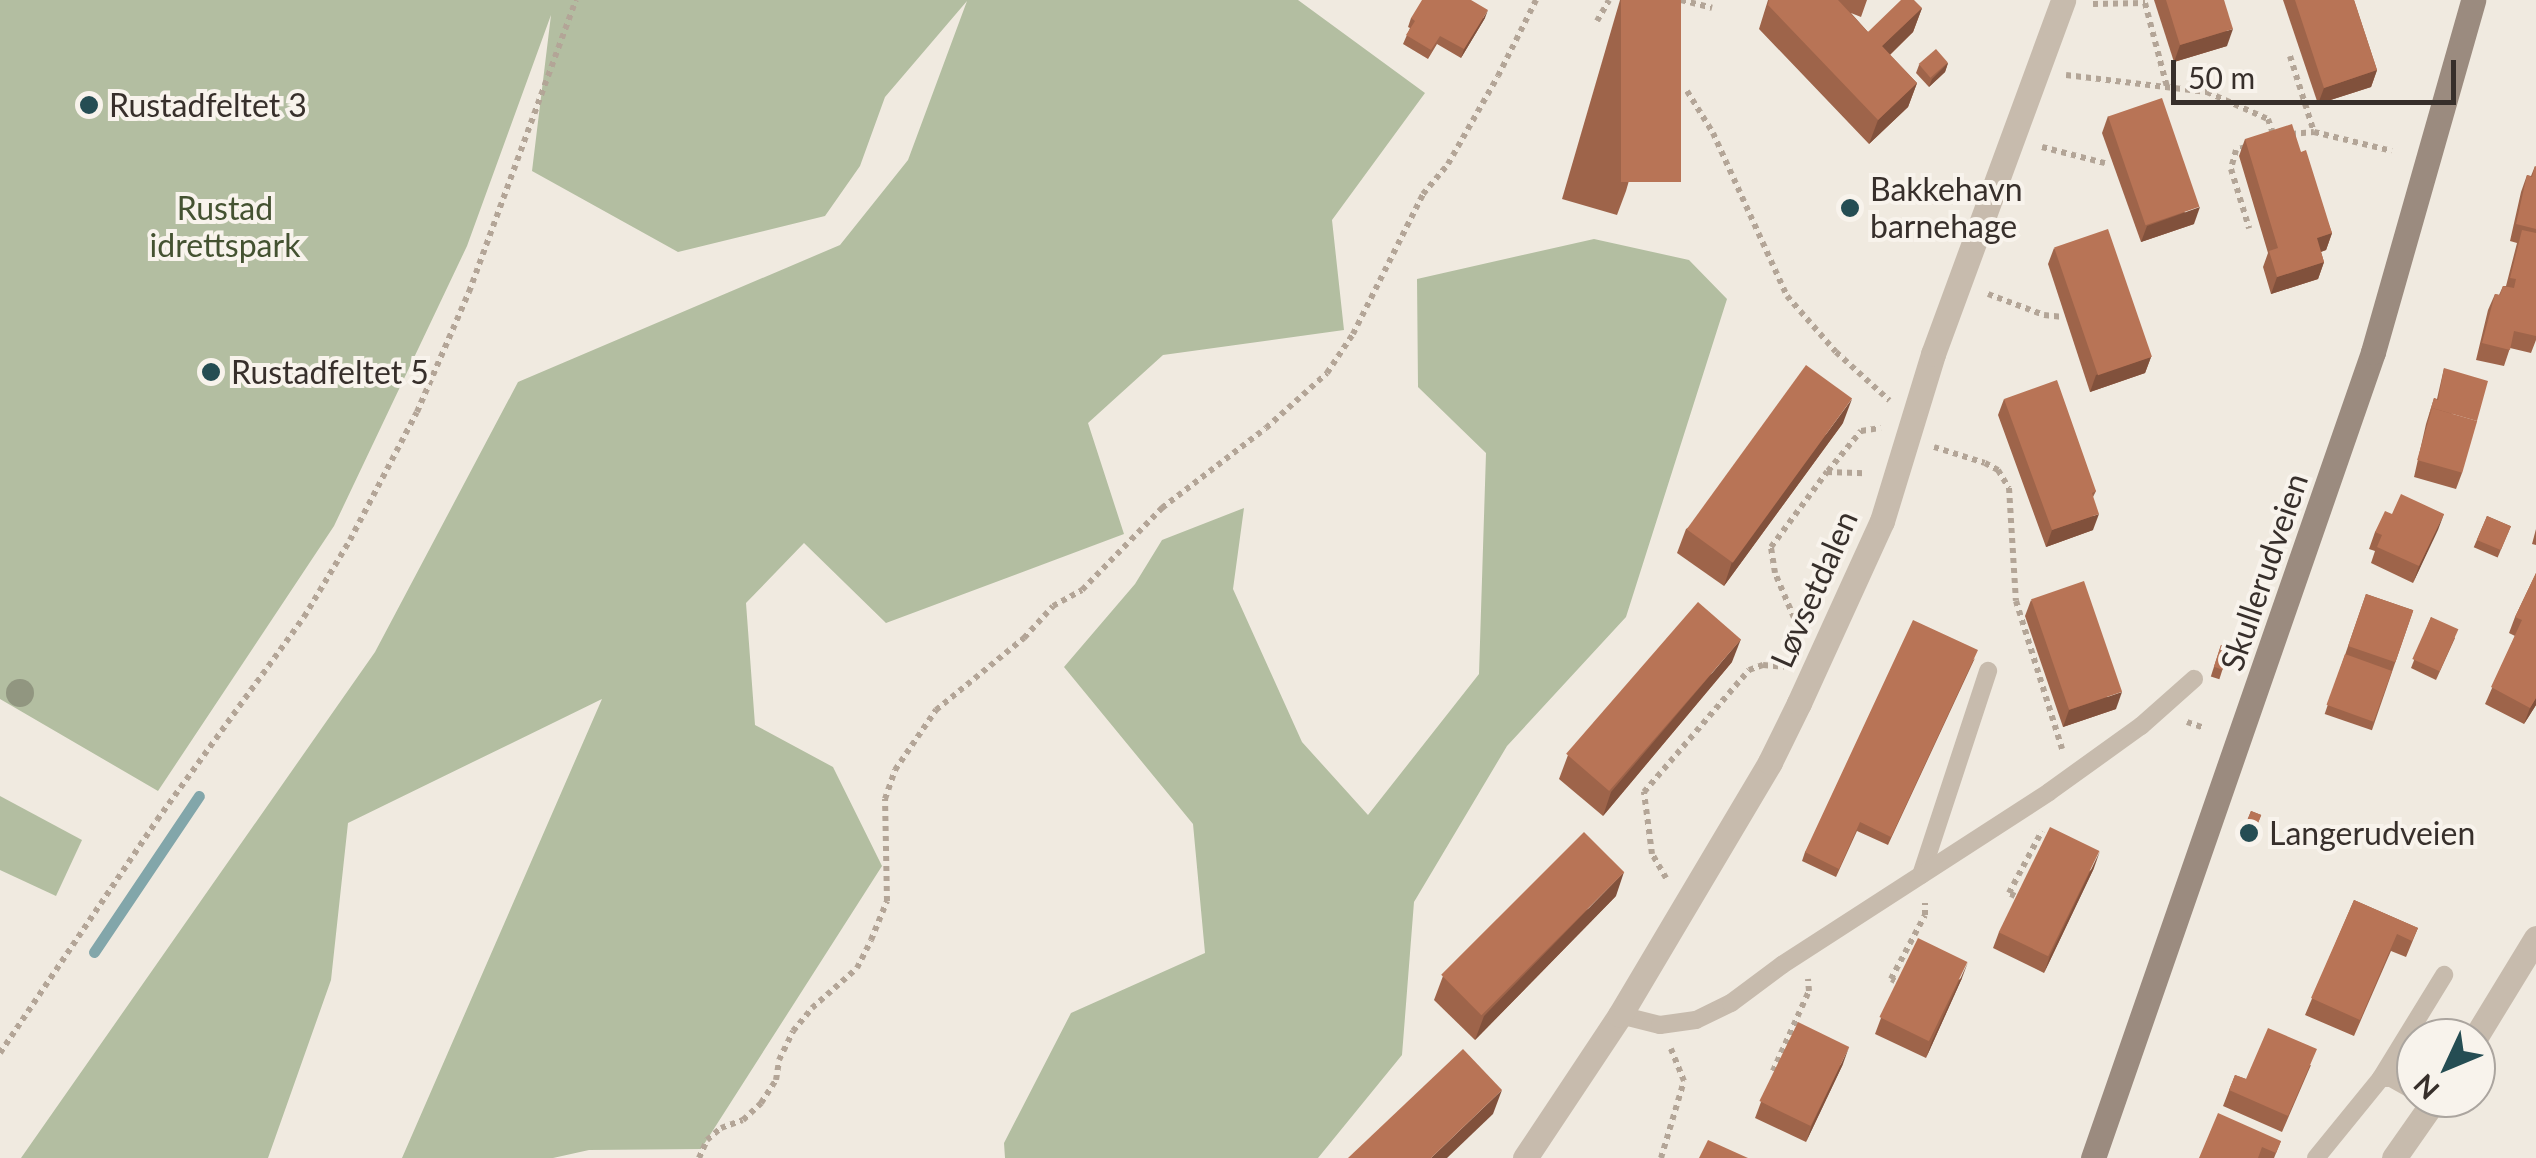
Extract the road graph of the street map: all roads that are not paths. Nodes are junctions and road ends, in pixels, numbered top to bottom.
1 (2063, 0) edge
2 (2473, 0) edge
3 (1988, 671) dead end
4 (2194, 680) dead end
5 (1915, 878) junction
6 (2536, 938) edge
7 (2444, 975) dead end
8 (1620, 1015) junction
9 (2487, 1018) edge
10 (2381, 1078) junction
11 (2396, 1081) edge
12 (2416, 1118) edge
13 (1525, 1158) edge
14 (2093, 1158) edge
15 (2316, 1158) edge
16 (2394, 1158) edge

1 - 8 street, Løvsetdalen
2 - 14 main road, Skullerudveien
3 - 5 lane
4 - 5 lane
5 - 8 lane
6 - 9 street
7 - 10 lane
8 - 13 street, Løvsetdalen
10 - 11 lane
10 - 15 lane
12 - 16 street

